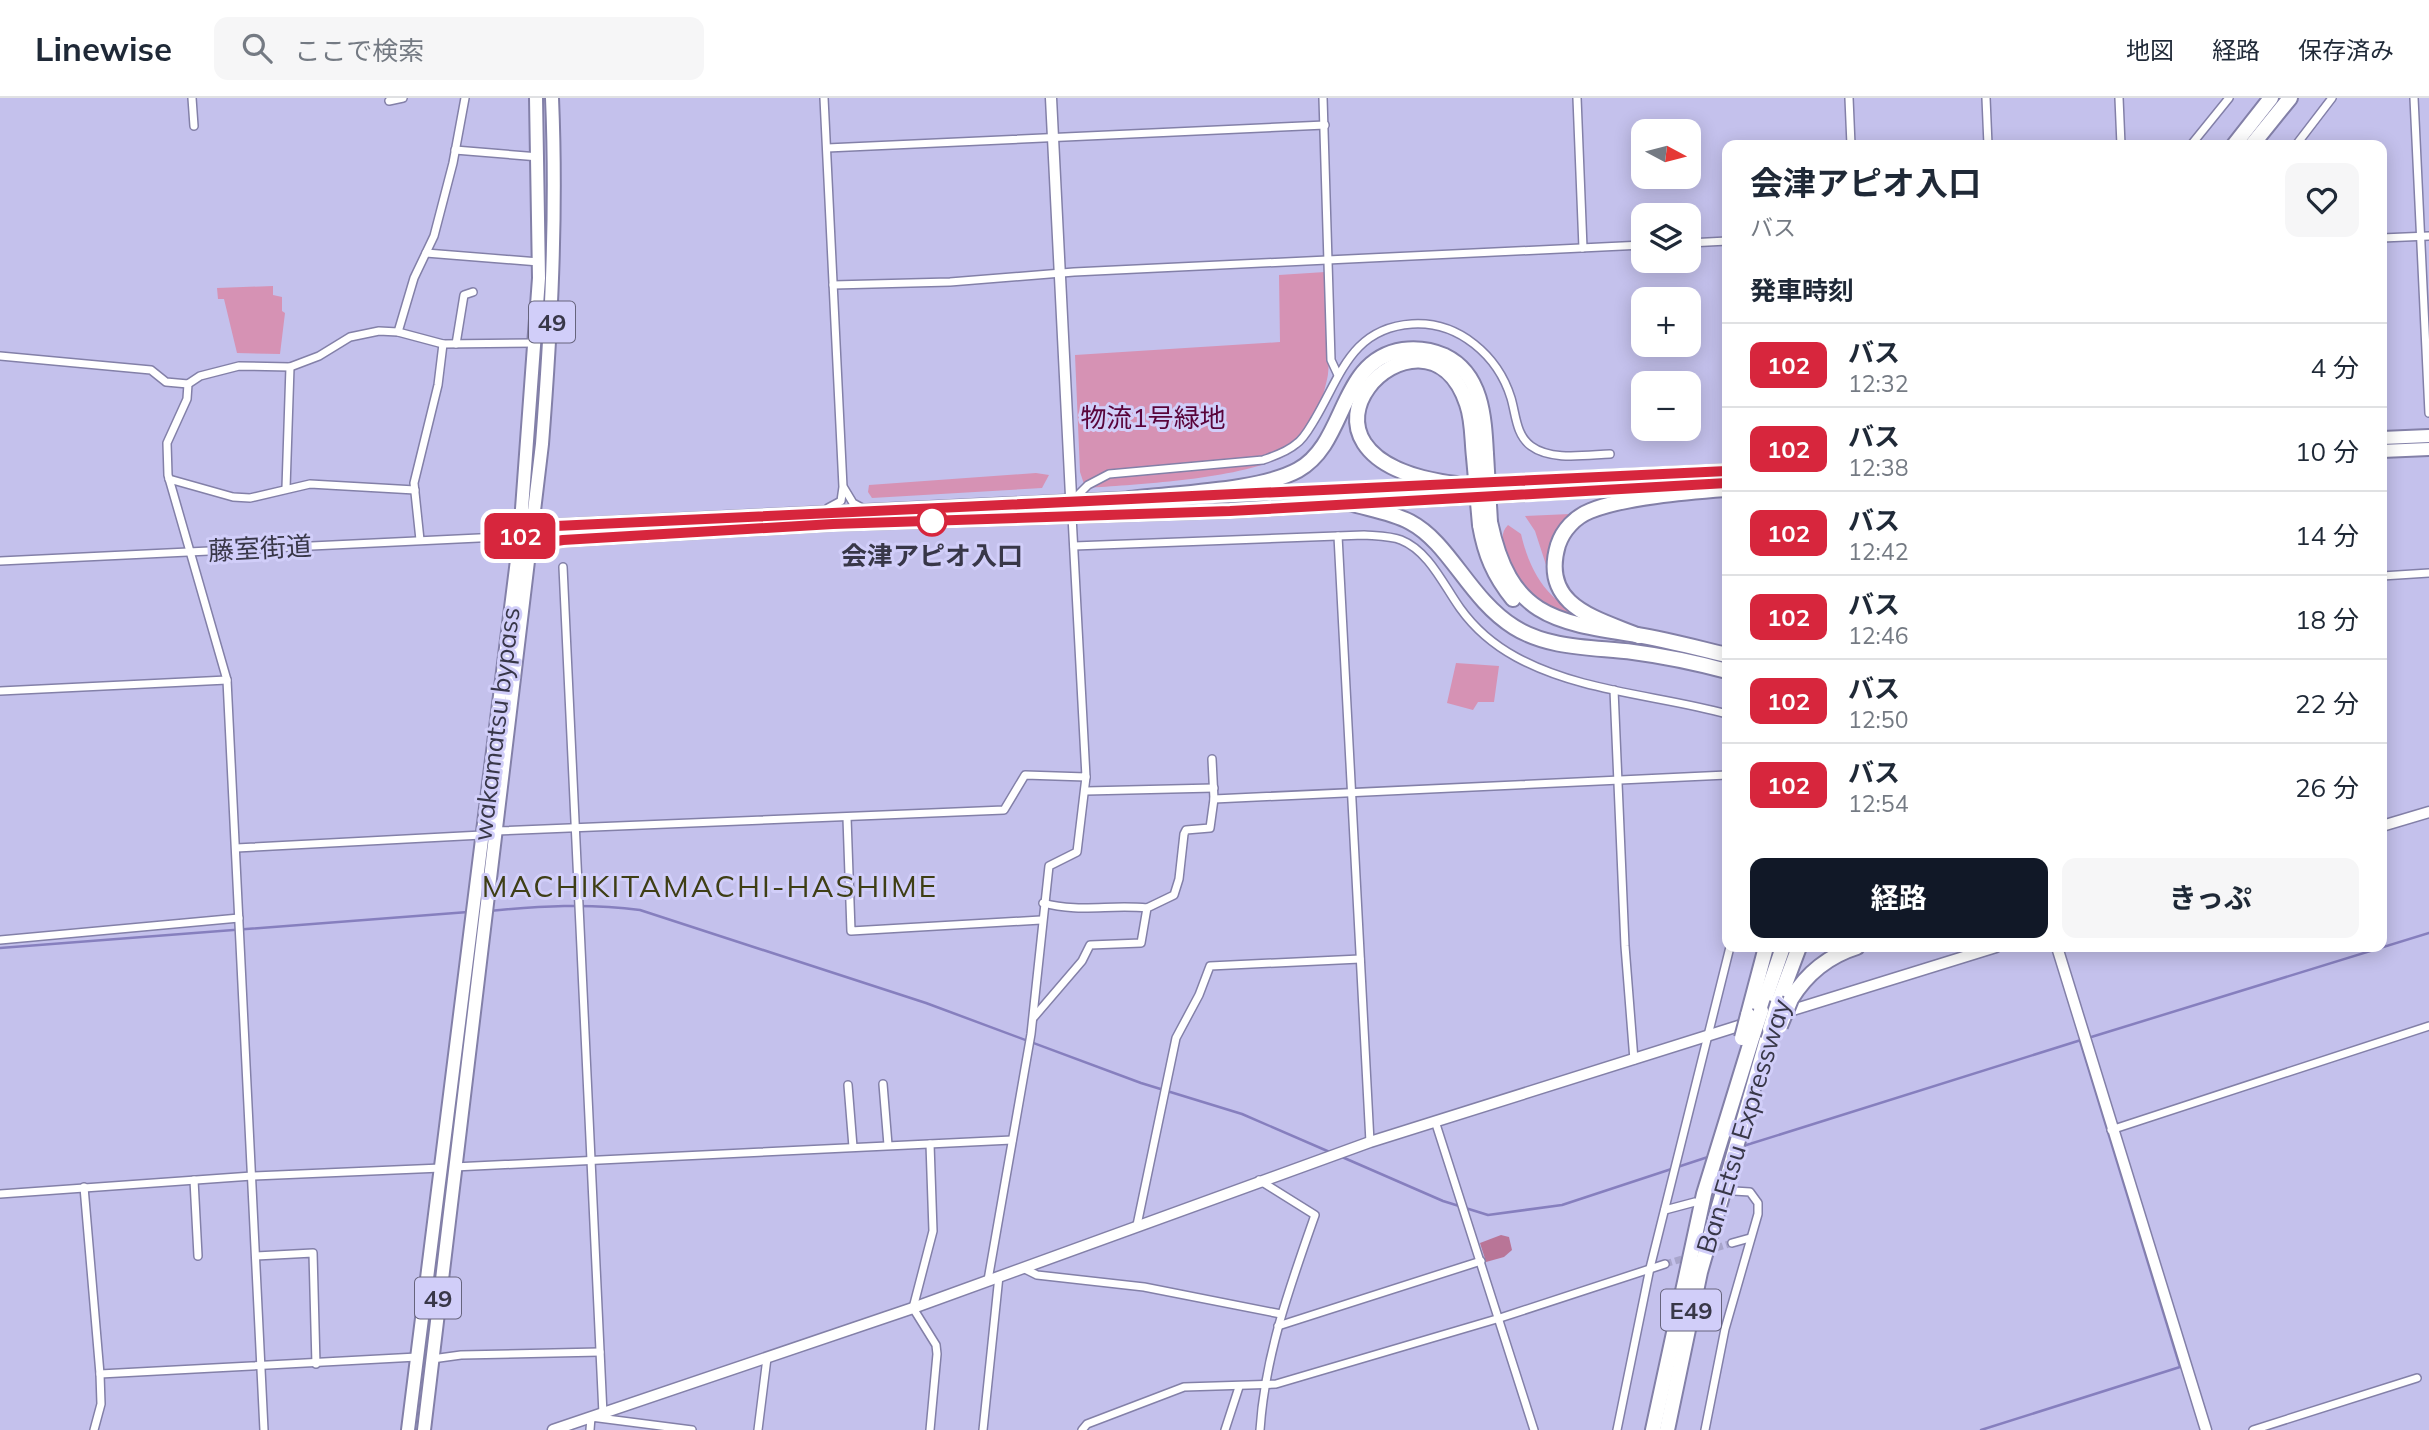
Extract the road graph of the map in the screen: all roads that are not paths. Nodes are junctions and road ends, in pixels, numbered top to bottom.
1 (192, 98) edge
2 (403, 98) edge
3 (465, 98) edge
4 (536, 98) edge
5 (552, 98) edge
6 (824, 98) edge
7 (1051, 98) edge
8 (1323, 98) edge
9 (1577, 98) edge
10 (1849, 98) edge
11 (1986, 98) edge
12 (2119, 98) edge
13 (2230, 98) edge
14 (2271, 98) edge
15 (2290, 98) edge
16 (2332, 98) edge
17 (2414, 98) edge
18 (389, 101) dead end
19 (1325, 125) junction
20 (194, 126) dead end
21 (1054, 140) junction
22 (1851, 140) edge
23 (1988, 140) edge
24 (2121, 140) edge
25 (2195, 140) edge
26 (2238, 140) edge
27 (2256, 140) edge
28 (2300, 140) edge
29 (827, 148) junction
30 (455, 150) junction
31 (539, 157) junction
32 (2426, 237) edge
33 (2387, 238) edge
34 (1722, 241) edge
35 (1701, 242) edge
36 (1631, 246) edge
37 (1583, 248) junction
38 (426, 253) junction
39 (1329, 259) junction
40 (539, 262) junction
41 (1060, 273) junction
42 (833, 285) junction
43 (473, 292) dead end
44 (398, 332) junction
45 (537, 343) junction
46 (443, 344) junction
47 (456, 344) junction
48 (551, 344) junction
49 (0, 356) edge
50 (290, 367) junction
51 (1338, 375) junction
52 (188, 384) junction
53 (2429, 413) edge
54 (2429, 436) edge
55 (2387, 438) edge
56 (2429, 449) edge
57 (2387, 452) edge
58 (1610, 454) dead end
59 (1480, 456) junction
60 (1722, 471) edge
61 (170, 479) junction
62 (1722, 483) edge
63 (1456, 484) junction
64 (843, 487) junction
65 (286, 488) junction
66 (415, 490) junction
67 (1722, 490) edge
68 (1130, 499) junction
69 (1072, 501) junction
70 (1349, 503) junction
71 (875, 511) junction
72 (778, 516) junction
73 (1072, 516) junction
74 (1485, 524) junction
75 (534, 527) junction
76 (520, 536) junction
77 (1338, 536) junction
78 (420, 540) junction
79 (533, 545) junction
80 (1074, 547) junction
81 (189, 552) junction
82 (0, 561) edge
83 (563, 568) dead end
84 (2429, 573) edge
85 (2387, 576) edge
86 (1639, 636) junction
87 (1635, 652) junction
88 (1722, 654) edge
89 (1722, 669) edge
90 (227, 680) junction
91 (1614, 690) junction
92 (0, 691) edge
93 (1722, 713) edge
94 (1212, 759) dead end
95 (1722, 775) edge
96 (1086, 777) junction
97 (1619, 779) junction
98 (1214, 788) junction
99 (1086, 791) junction
100 (1351, 792) junction
101 (1214, 799) junction
102 (2429, 812) edge
103 (847, 818) junction
104 (2387, 825) edge
105 (573, 829) junction
106 (489, 833) junction
107 (236, 848) junction
108 (1044, 903) junction
109 (1147, 908) junction
110 (1041, 920) junction
111 (239, 922) junction
112 (0, 940) edge
113 (1729, 952) edge
114 (1765, 952) edge
115 (1781, 952) edge
116 (1798, 952) edge
117 (1846, 952) edge
118 (1980, 952) edge
119 (2058, 952) edge
120 (1360, 959) junction
121 (1785, 1001) junction
122 (1754, 1013) junction
123 (1033, 1018) junction
124 (2429, 1026) edge
125 (1706, 1036) junction
126 (1634, 1060) junction
127 (883, 1084) dead end
128 (848, 1085) dead end
129 (1435, 1121) junction
130 (2112, 1129) junction
131 (1012, 1140) junction
132 (1370, 1142) junction
133 (930, 1144) junction
134 (888, 1146) junction
135 (853, 1147) junction
136 (591, 1159) junction
137 (448, 1168) junction
138 (252, 1176) junction
139 (194, 1180) junction
140 (1259, 1180) junction
141 (84, 1187) junction
142 (1727, 1191) junction
143 (0, 1194) edge
144 (1700, 1198) junction
145 (1665, 1210) junction
146 (1137, 1225) junction
147 (1749, 1238) junction
148 (1732, 1243) tunnel mouth
149 (198, 1256) dead end
150 (256, 1256) junction
151 (1481, 1261) junction
152 (1665, 1264) tunnel mouth
153 (1023, 1268) junction
154 (1650, 1268) junction
155 (993, 1278) junction
156 (913, 1308) junction
157 (1281, 1314) junction
158 (1500, 1318) junction
159 (1278, 1326) junction
160 (600, 1352) junction
161 (417, 1357) junction
162 (767, 1358) junction
163 (431, 1359) junction
164 (316, 1364) junction
165 (261, 1367) junction
166 (100, 1374) junction
167 (2417, 1378) dead end
168 (1263, 1384) junction
169 (1239, 1387) junction
170 (603, 1414) junction
171 (591, 1417) junction
172 (676, 1429) edge
173 (94, 1430) edge
174 (264, 1430) edge
175 (408, 1430) edge
176 (424, 1430) edge
177 (553, 1430) edge
178 (590, 1430) edge
179 (692, 1430) edge
180 (758, 1430) edge
181 (930, 1430) edge
182 (983, 1430) edge
183 (1083, 1430) edge
184 (1225, 1430) edge
185 (1260, 1430) edge
186 (1534, 1430) edge
187 (1617, 1430) edge
188 (1653, 1430) edge
189 (1667, 1430) edge
190 (1704, 1430) edge
191 (2206, 1430) edge
192 (2253, 1430) edge

1 - 20 street
2 - 18 street
3 - 30 street
4 - 31 highway, wakamatsu bypass / 49
5 - 48 highway, wakamatsu bypass / 49
6 - 29 street
7 - 21 street
8 - 19 street
9 - 37 street
10 - 22 street
11 - 23 street
12 - 24 street
13 - 25 street
14 - 26 highway
15 - 27 highway
16 - 28 street
17 - 32 street
19 - 21 street
19 - 39 street
21 - 29 street
21 - 41 street
29 - 42 street
30 - 31 street
30 - 38 street
31 - 40 highway, wakamatsu bypass / 49
32 - 33 street
32 - 53 street
34 - 35 street
36 - 37 street
37 - 39 street
38 - 40 street
38 - 44 street
39 - 41 street
39 - 51 street
40 - 45 highway, wakamatsu bypass / 49
41 - 42 street
41 - 69 street
42 - 64 street
43 - 47 street
44 - 46 street
44 - 50 street
45 - 47 street
45 - 48 street
45 - 76 highway, wakamatsu bypass / 49
46 - 47 street
46 - 66 street
48 - 75 highway, wakamatsu bypass / 49
49 - 52 street
50 - 52 street
50 - 65 street
51 - 58 street
51 - 69 street
52 - 61 street
54 - 55 highway
56 - 57 highway
59 - 63 highway
59 - 68 highway
59 - 74 highway, bridge
60 - 63 highway
61 - 65 street
61 - 81 street
62 - 70 highway
63 - 68 highway
64 - 71 street
64 - 72 street
65 - 66 street
66 - 78 street
67 - 86 highway
68 - 69 highway
69 - 71 highway
69 - 73 street
70 - 73 highway
70 - 87 highway
71 - 72 highway
72 - 75 highway
73 - 79 highway
73 - 80 street
74 - 86 highway
74 - 87 highway
75 - 76 highway
75 - 79 highway, wakamatsu bypass / 49
76 - 78 street, 藤室街道
76 - 79 highway
76 - 106 highway, wakamatsu bypass / 49
77 - 80 street
77 - 91 street
77 - 100 street
78 - 81 street, 藤室街道
79 - 106 highway, wakamatsu bypass / 49
80 - 96 street
81 - 82 street, 藤室街道
81 - 90 street
83 - 105 street
84 - 85 street
86 - 88 highway
87 - 89 highway
90 - 92 street
90 - 107 street
91 - 93 street
91 - 97 street
94 - 98 street
95 - 97 street
96 - 99 street
96 - 103 street
97 - 100 street
97 - 126 street
98 - 99 street
98 - 101 street
99 - 108 street
100 - 101 street
100 - 120 street
101 - 109 street
102 - 104 street
103 - 105 street
103 - 110 street
105 - 106 street
105 - 136 street
106 - 107 street
106 - 137 highway, wakamatsu bypass / 49
107 - 111 street
108 - 109 street
108 - 110 street
109 - 123 street
110 - 123 street
111 - 112 street
111 - 138 street
113 - 125 street
114 - 122 highway
115 - 122 highway, Ban-Etsu Expressway
116 - 121 highway, Ban-Etsu Expressway
117 - 121 highway
118 - 125 street
119 - 130 street
120 - 132 street
120 - 146 street
121 - 142 highway, Ban-Etsu Expressway / E49, bridge
122 - 144 highway, Ban-Etsu Expressway / E49, bridge
123 - 131 street
124 - 130 street
125 - 126 street
125 - 145 street
126 - 129 street
127 - 134 street
128 - 135 street
129 - 132 street
129 - 151 street
130 - 191 street
131 - 133 street
131 - 155 street
132 - 140 street
133 - 134 street
133 - 156 street
134 - 135 street
135 - 136 street
136 - 137 street
136 - 160 street
137 - 138 street
137 - 161 highway, wakamatsu bypass / 49
137 - 163 highway, wakamatsu bypass / 49
138 - 139 street
138 - 150 street
139 - 141 street
139 - 149 street
140 - 146 street
140 - 157 street
141 - 143 street
141 - 166 street
142 - 147 street
142 - 189 highway, Ban-Etsu Expressway / E49
144 - 145 street
144 - 188 highway, Ban-Etsu Expressway / E49
145 - 154 street
146 - 153 street
147 - 148 street
147 - 190 street
150 - 164 street
150 - 165 street
151 - 158 street
151 - 159 street
152 - 154 street
153 - 155 street
153 - 157 street
154 - 158 street
154 - 187 street
155 - 156 street
155 - 182 street
156 - 162 street
156 - 181 street
157 - 159 street
158 - 168 street
158 - 186 street
159 - 168 street
160 - 163 street
160 - 170 street
161 - 164 street
161 - 175 highway, wakamatsu bypass / 49
162 - 170 street
162 - 180 street
163 - 176 highway, wakamatsu bypass / 49
164 - 165 street
165 - 166 street
165 - 174 street
166 - 173 street
167 - 192 street
168 - 169 street
168 - 185 street
169 - 183 street
169 - 184 street
170 - 171 street
171 - 172 street
171 - 177 street
171 - 178 street
172 - 179 street

